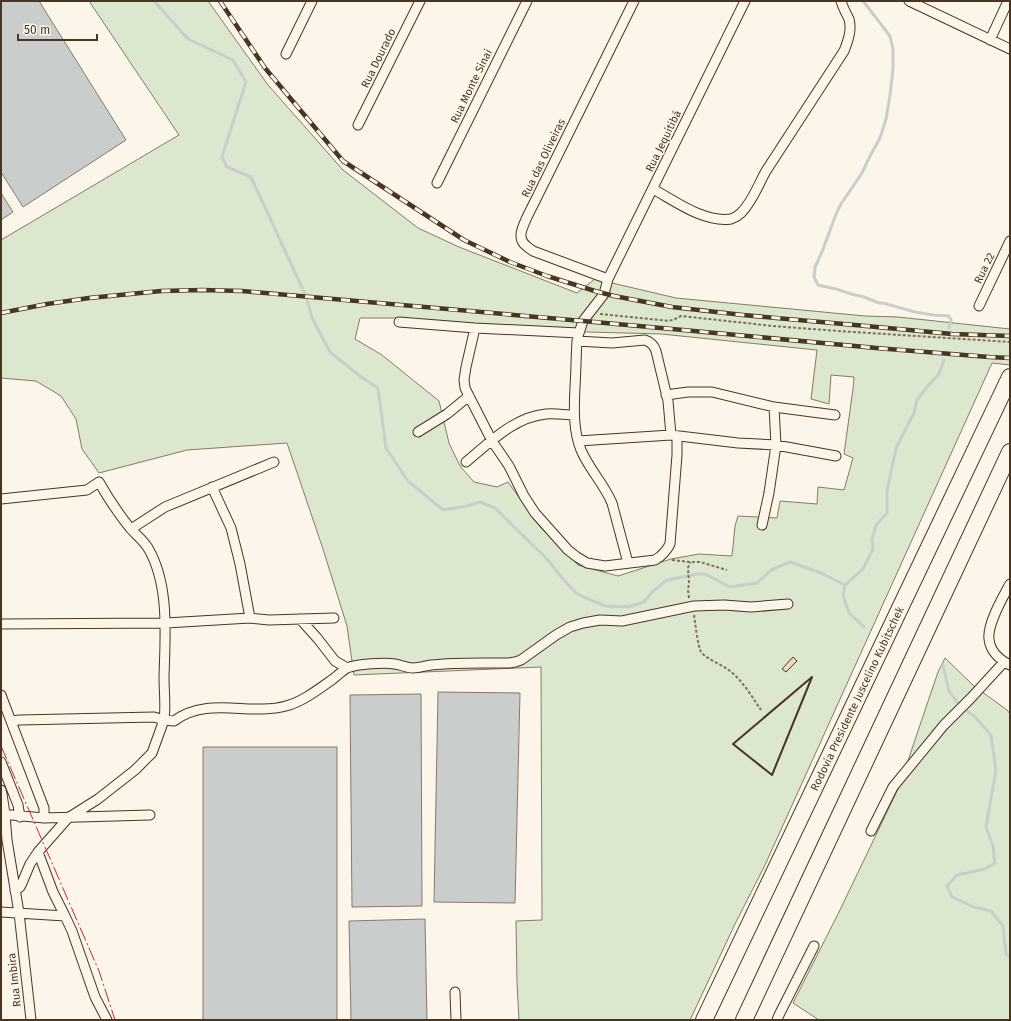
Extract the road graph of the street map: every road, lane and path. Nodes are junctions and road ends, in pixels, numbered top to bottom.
1 (312, 1) edge
2 (420, 1) edge
3 (527, 1) edge
4 (634, 1) edge
5 (745, 1) edge
6 (841, 1) edge
7 (909, 1) edge
8 (1008, 1) edge
9 (990, 40) junction
10 (1010, 49) edge
11 (286, 54) dead end
12 (358, 125) dead end
13 (437, 183) dead end
14 (652, 189) junction
15 (1010, 241) edge
16 (608, 279) junction
17 (979, 306) dead end
18 (589, 313) junction
19 (399, 322) dead end
20 (475, 328) junction
21 (578, 337) junction
22 (1010, 342) edge
23 (1010, 377) edge
24 (666, 394) junction
25 (469, 396) junction
26 (774, 407) junction
27 (574, 415) junction
28 (835, 415) dead end
29 (418, 432) dead end
30 (674, 436) junction
31 (492, 441) junction
32 (578, 441) junction
33 (776, 445) junction
34 (1010, 452) edge
35 (836, 456) dead end
36 (274, 462) dead end
37 (466, 462) dead end
38 (212, 487) junction
39 (1, 499) edge
40 (762, 525) dead end
41 (131, 529) junction
42 (661, 556) junction
43 (690, 562) junction
44 (628, 563) junction
45 (727, 570) dead end
46 (1010, 584) edge
47 (788, 604) dead end
48 (694, 606) junction
49 (250, 618) junction
50 (334, 618) dead end
51 (300, 619) junction
52 (166, 623) junction
53 (1, 624) edge
54 (1007, 663) edge
55 (347, 668) junction
56 (1, 695) edge
57 (761, 710) dead end
58 (164, 720) junction
59 (11, 721) junction
60 (1, 762) edge
61 (1, 790) edge
62 (3, 814) edge
63 (150, 815) dead end
64 (20, 817) junction
65 (44, 818) junction
66 (68, 818) junction
67 (871, 831) dead end
68 (38, 852) junction
69 (15, 891) junction
70 (1, 912) edge
71 (19, 913) junction
72 (61, 915) junction
73 (814, 946) dead end
74 (455, 992) dead end
75 (31, 1020) edge
76 (107, 1020) edge
77 (456, 1020) edge
78 (704, 1020) edge
79 (744, 1020) edge
80 (777, 1020) edge

1 - 11 street
2 - 12 street, Rua Dourado
3 - 13 street, Rua Monte Sinai
4 - 16 street, Rua das Oliveiras
5 - 14 street, Rua Jequitibá
6 - 14 street
7 - 9 street
8 - 9 street
9 - 10 street
14 - 16 street, Rua Jequitibá
15 - 17 street, Rua 22
16 - 18 street, Rua Jequitibá
18 - 21 street
18 - 22 path
19 - 20 street
20 - 21 street
20 - 25 street
21 - 24 street
21 - 27 street
23 - 78 highway, Rodovia Presidente Juscelino Kubitschek
24 - 26 street
24 - 30 street
25 - 29 street
25 - 31 street
26 - 28 street
26 - 33 street
27 - 31 street
27 - 32 street
30 - 32 street
30 - 33 street
30 - 42 street
31 - 37 street
31 - 44 street
32 - 44 street
33 - 35 street
33 - 40 street
34 - 79 highway
36 - 38 street
38 - 41 street
38 - 49 street
39 - 41 street
41 - 52 street
42 - 43 path
42 - 44 street
43 - 45 path
43 - 48 path
46 - 54 street
47 - 48 street
48 - 55 street
48 - 57 path
49 - 51 street
49 - 52 street
50 - 51 street
51 - 55 street
52 - 53 street
52 - 58 street
54 - 67 street
55 - 58 street
56 - 59 street
58 - 59 street
58 - 66 street
59 - 65 street
60 - 64 street
61 - 62 street, Rua Imbira
62 - 64 street
62 - 69 street, Rua Imbira
63 - 66 street
64 - 65 street
65 - 66 street
66 - 68 street
68 - 69 street
68 - 72 street
69 - 71 street, Rua Imbira
70 - 71 street
71 - 72 street
71 - 75 street, Rua Imbira
72 - 76 street
73 - 80 street
74 - 77 street

